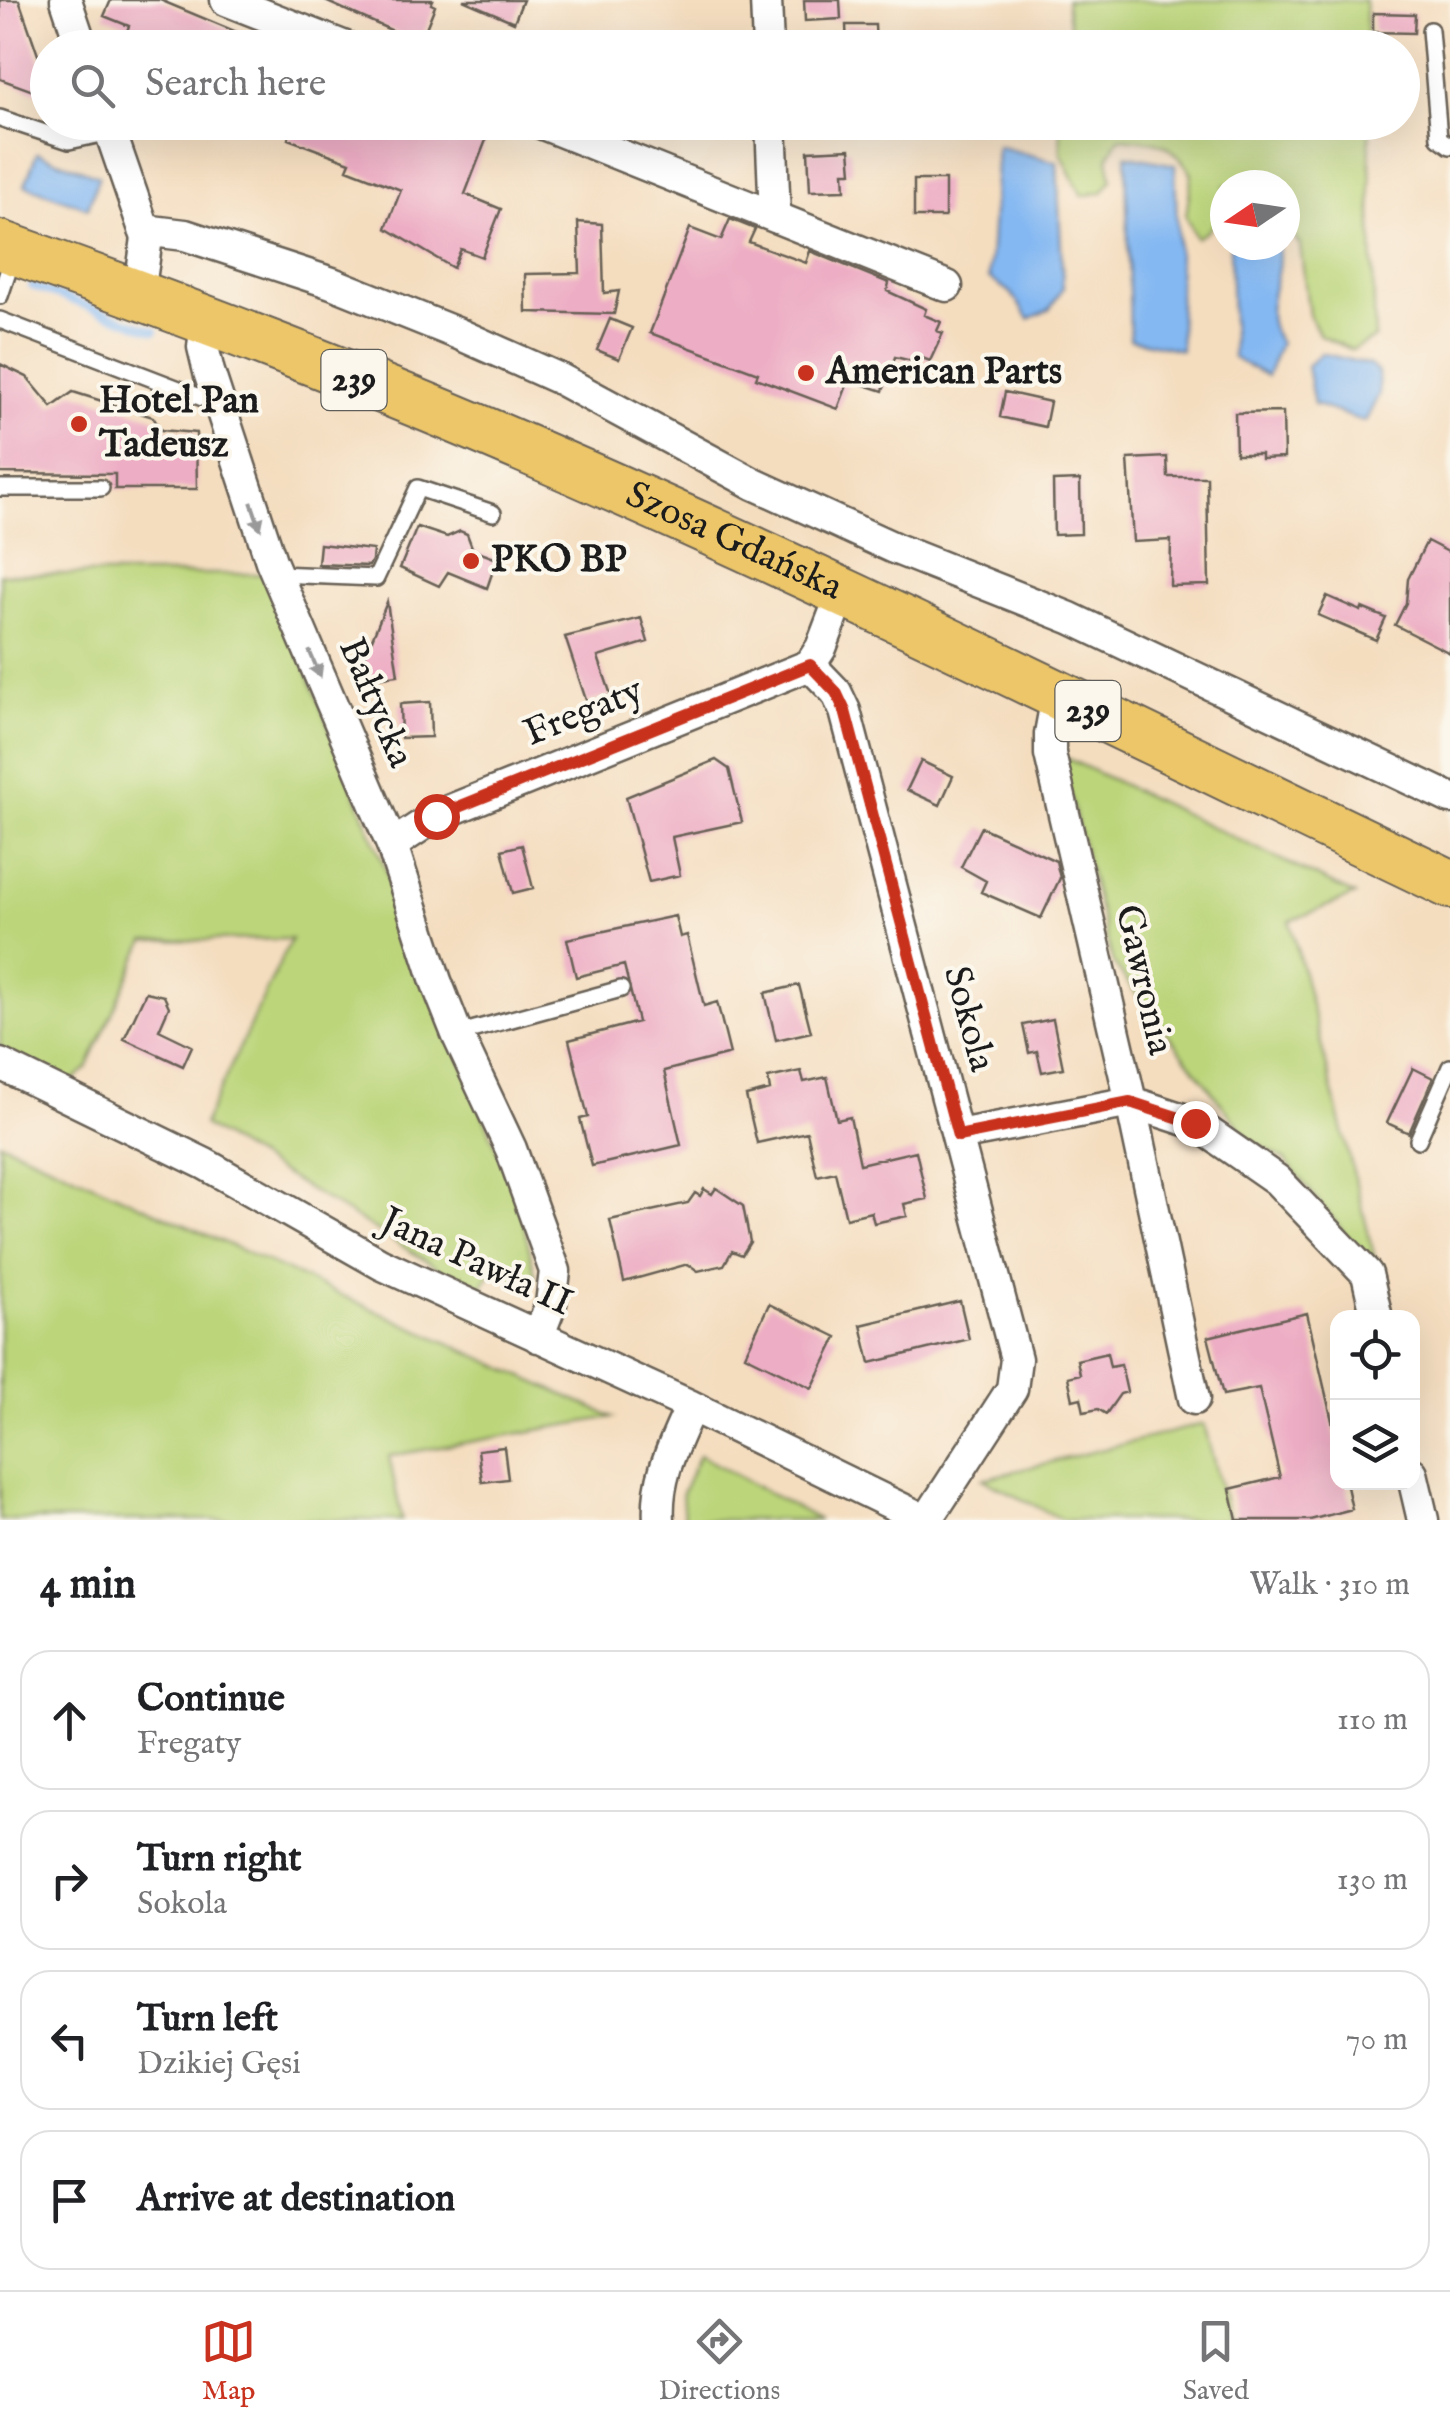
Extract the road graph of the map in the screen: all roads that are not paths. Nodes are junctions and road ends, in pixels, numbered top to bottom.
1 (66, 0) edge
2 (226, 0) edge
3 (766, 0) edge
4 (76, 30) edge
5 (302, 30) edge
6 (767, 30) edge
7 (1430, 30) dead end
8 (0, 118) edge
9 (30, 128) edge
10 (113, 140) edge
11 (583, 140) edge
12 (772, 140) edge
13 (1450, 146) edge
14 (775, 217) junction
15 (144, 230) junction
16 (8, 248) edge
17 (947, 286) dead end
18 (139, 294) junction
19 (0, 296) edge
20 (0, 320) edge
21 (206, 321) junction
22 (218, 404) junction
23 (0, 488) edge
24 (101, 488) dead end
25 (493, 513) dead end
26 (276, 574) junction
27 (842, 593) junction
28 (810, 665) junction
29 (1057, 696) junction
30 (1450, 798) edge
31 (392, 844) junction
32 (1450, 884) edge
33 (620, 989) dead end
34 (457, 1034) junction
35 (0, 1064) edge
36 (1450, 1067) edge
37 (1130, 1102) junction
38 (958, 1136) junction
39 (1418, 1140) dead end
40 (1375, 1310) edge
41 (538, 1337) junction
42 (1194, 1399) dead end
43 (691, 1406) junction
44 (1416, 1490) edge
45 (659, 1520) edge
46 (926, 1520) edge
47 (1423, 1520) edge

1 - 4 street
2 - 5 street
3 - 6 street
7 - 13 lane
8 - 9 lane
10 - 15 street
11 - 14 street
12 - 14 street
14 - 17 street
15 - 18 street
15 - 30 street
16 - 18 main road, Szosa Gdańska / 239
16 - 19 lane
18 - 21 main road, Szosa Gdańska / 239
20 - 22 lane
21 - 22 street, Bałtycka
21 - 27 main road, Szosa Gdańska / 239
22 -> 26 street, Bałtycka
23 - 24 lane
25 - 26 lane
26 -> 31 street, Bałtycka
27 - 28 street
27 - 29 main road, Szosa Gdańska / 239
28 - 31 street, Fregaty
28 - 38 street, Sokola
29 - 32 main road, Szosa Gdańska / 239
29 - 37 street, Gawronia
31 - 34 street, Bałtycka
33 - 34 lane
34 - 41 street, Bałtycka
35 - 41 street, Jana Pawła II
36 - 39 lane
37 - 38 street
37 - 40 street
37 - 42 street, Gawronia
38 - 46 street, Sokola
41 - 43 street, Jana Pawła II
43 - 45 street
43 - 46 street, Jana Pawła II
44 - 47 street

